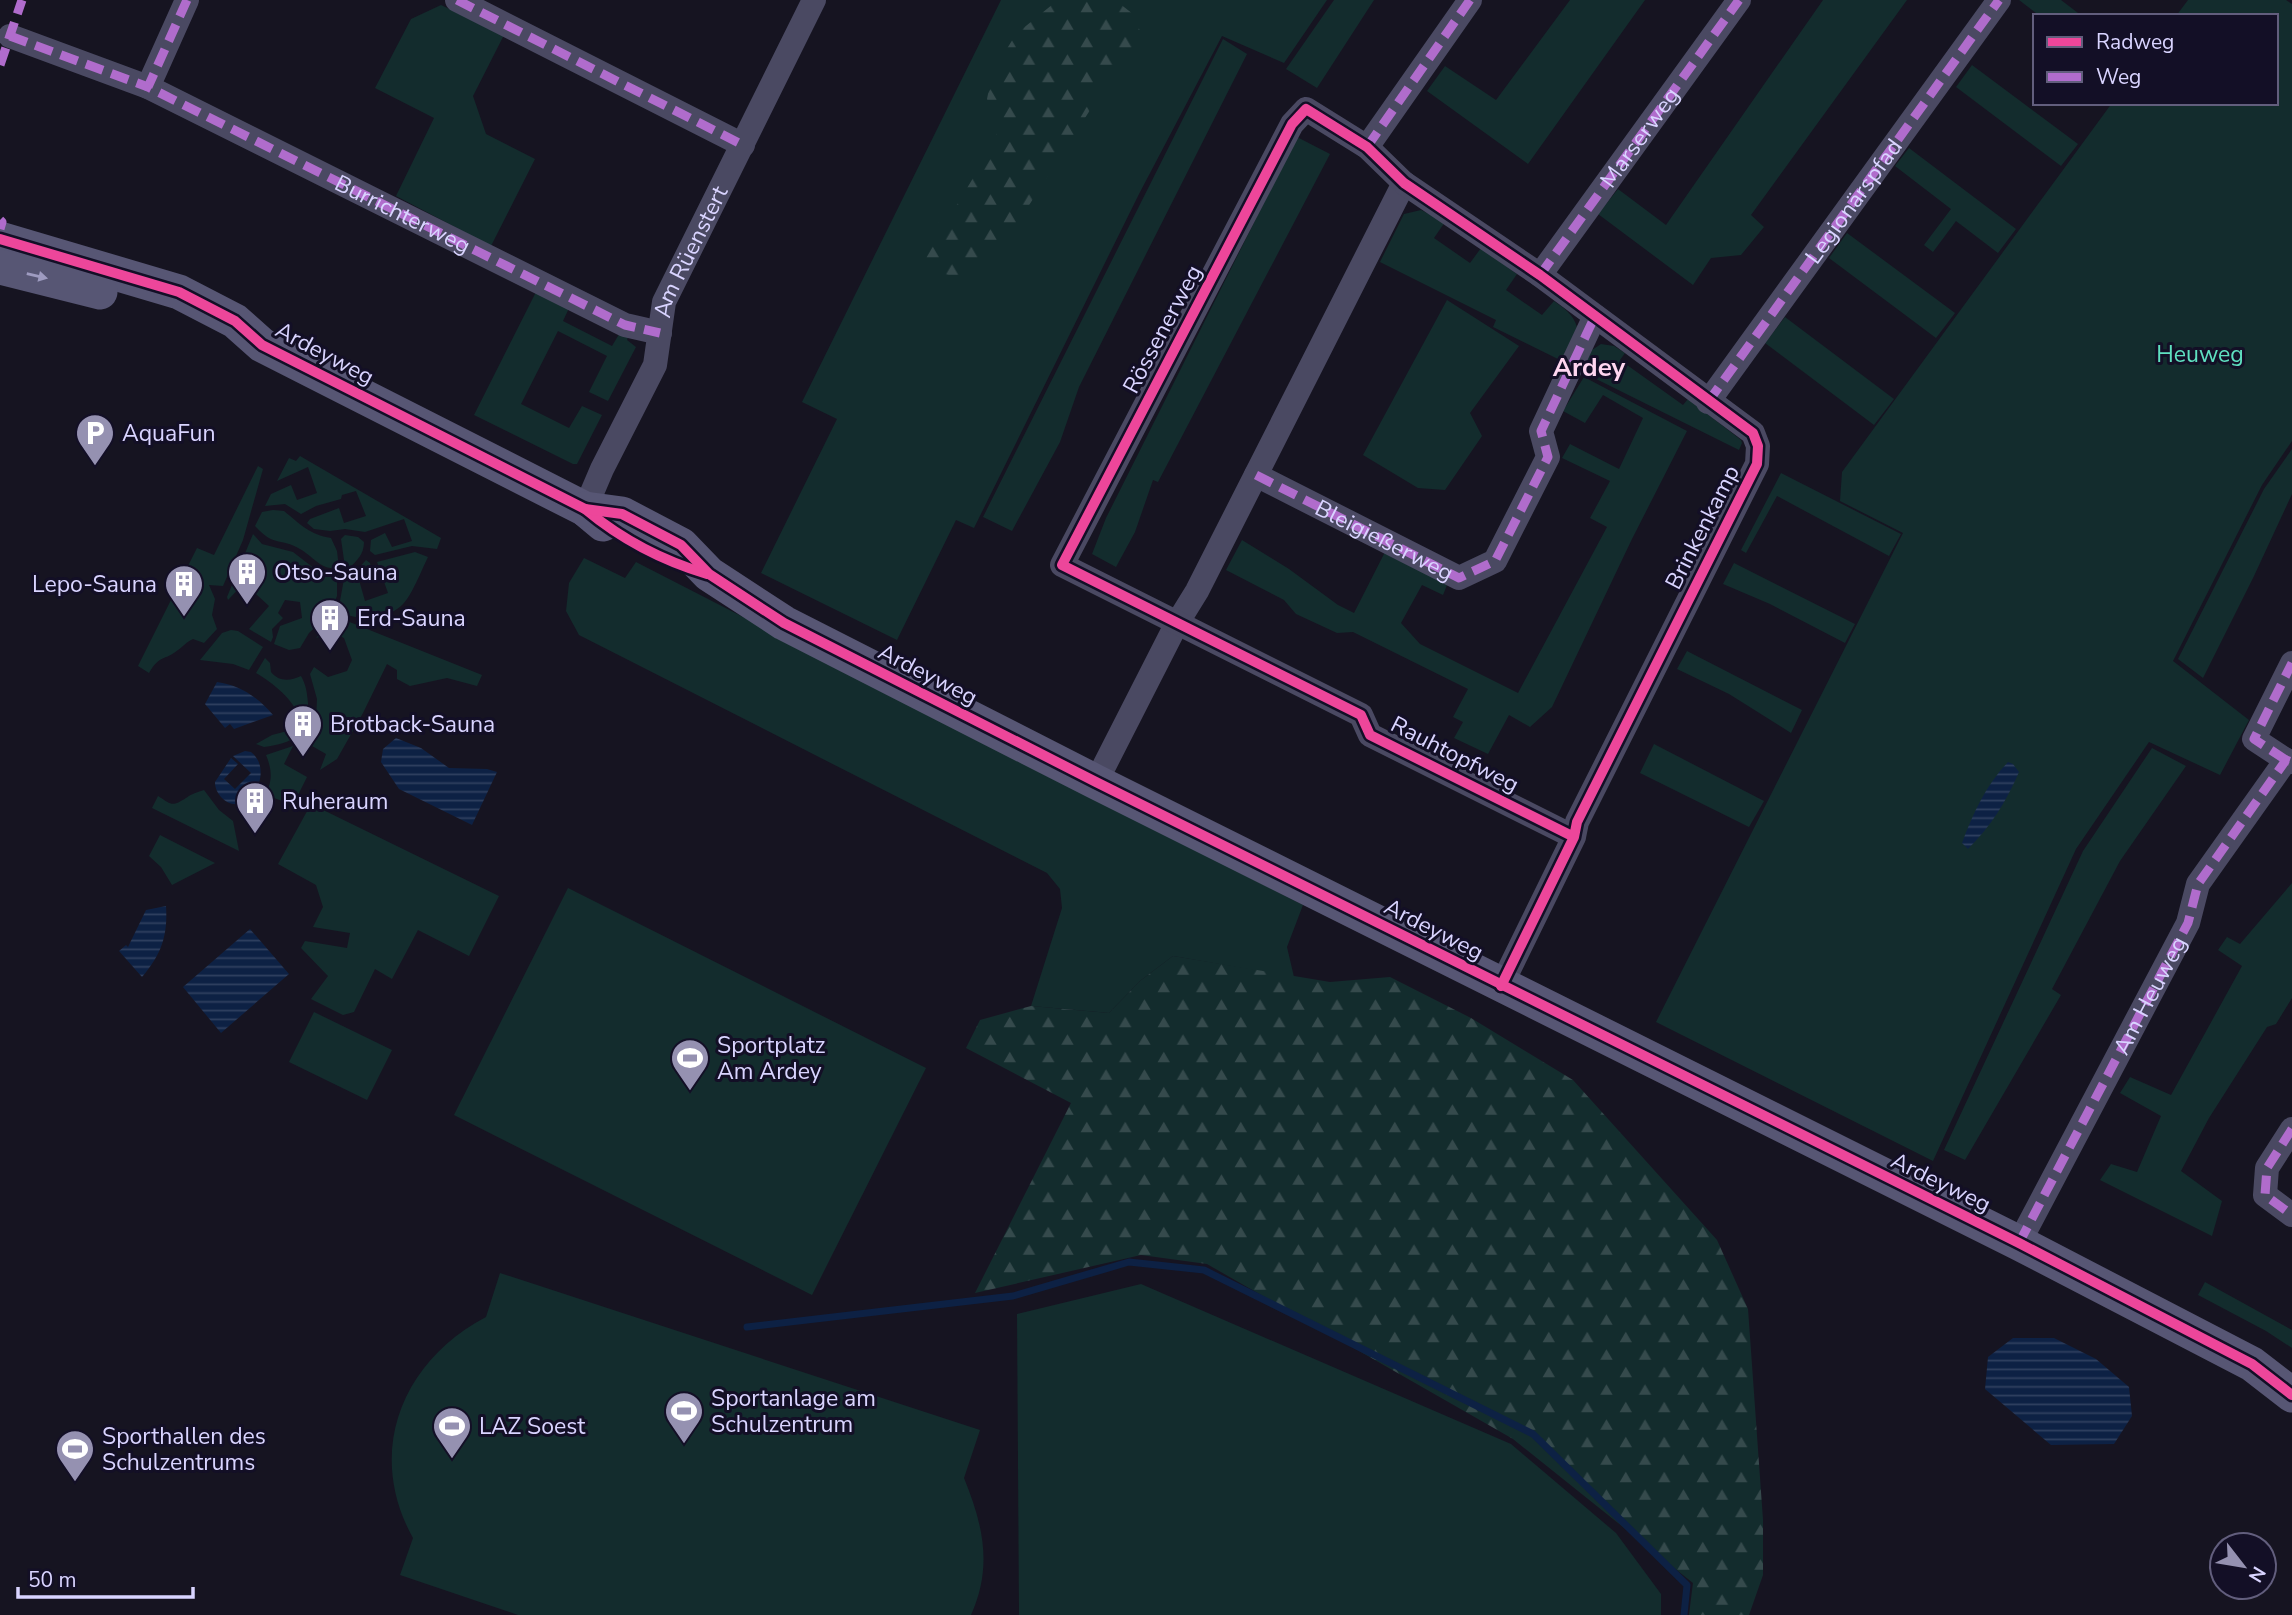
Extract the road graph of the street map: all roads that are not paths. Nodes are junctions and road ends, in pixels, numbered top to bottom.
1 (187, 0) edge
2 (457, 0) edge
3 (814, 0) edge
4 (1471, 0) edge
5 (1739, 0) edge
6 (1999, 0) edge
7 (10, 36) dead end
8 (148, 87) junction
9 (743, 145) junction
10 (1367, 147) junction
11 (1404, 183) junction
12 (0, 239) edge
13 (0, 267) edge
14 (1540, 275) junction
15 (1595, 316) junction
16 (660, 333) junction
17 (262, 345) junction
18 (1708, 402) junction
19 (1255, 475) junction
20 (585, 509) junction
21 (1176, 625) junction
22 (2292, 663) edge
23 (2289, 761) edge
24 (1096, 782) junction
25 (1574, 837) junction
26 (1502, 986) junction
27 (2292, 1129) edge
28 (2292, 1215) edge
29 (2018, 1243) junction
30 (2292, 1395) edge

1 - 8 street
2 - 9 street
3 - 9 street, Am Rüenstert
4 - 10 street
5 - 14 street, Marserweg
6 - 18 street, Legionärspfad
7 - 8 street, Burrichterweg
8 - 16 street, Burrichterweg
9 - 16 street, Am Rüenstert
10 - 11 street, Rössenerweg
10 - 21 street, Rössenerweg
11 - 14 street, Brinkenkamp
11 - 19 street
12 - 17 main road, Ardeyweg
13 -> 17 main road, Ardeyweg
14 - 15 street, Brinkenkamp
15 - 18 street, Brinkenkamp
15 - 19 street, Bleigießerweg
16 - 20 street, Am Rüenstert
17 - 20 main road, Ardeyweg
18 - 25 street, Brinkenkamp
19 - 21 street
20 - 24 main road, Ardeyweg
21 - 24 street
21 - 25 street, Rauhtopfweg
22 - 23 street
23 - 29 street, Am Heuweg
24 - 26 main road, Ardeyweg
25 - 26 street, Brinkenkamp
26 - 29 main road, Ardeyweg
27 - 28 street
29 - 30 main road, Ardeyweg

